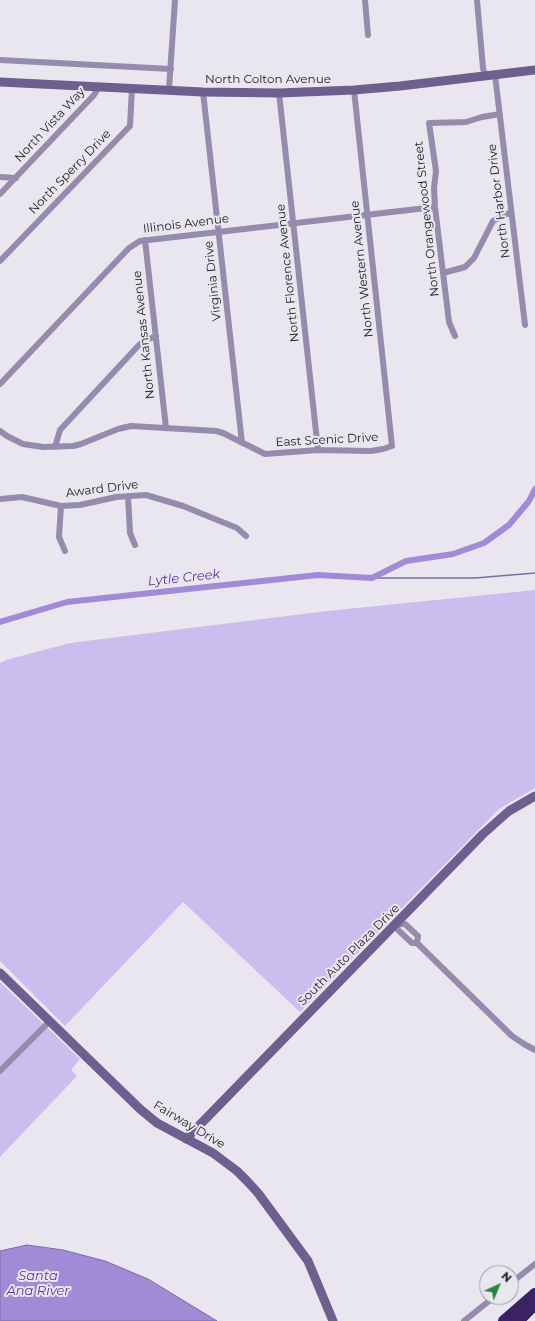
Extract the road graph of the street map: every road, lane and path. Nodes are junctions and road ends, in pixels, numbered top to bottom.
1 (175, 0) edge
2 (365, 0) edge
3 (477, 0) edge
4 (368, 35) dead end
5 (0, 60) edge
6 (171, 69) junction
7 (535, 70) edge
8 (495, 75) junction
9 (485, 76) junction
10 (0, 82) edge
11 (99, 87) junction
12 (132, 88) junction
13 (169, 89) junction
14 (354, 90) junction
15 (203, 92) junction
16 (279, 93) junction
17 (500, 114) junction
18 (0, 177) edge
19 (16, 178) junction
20 (0, 194) edge
21 (435, 207) junction
22 (511, 212) junction
23 (368, 215) junction
24 (293, 223) junction
25 (219, 231) junction
26 (145, 240) junction
27 (0, 261) edge
28 (443, 273) junction
29 (525, 325) dead end
30 (156, 336) junction
31 (455, 336) dead end
32 (0, 384) edge
33 (166, 428) junction
34 (0, 431) edge
35 (242, 443) junction
36 (392, 446) joint
37 (55, 447) junction
38 (318, 450) junction
39 (128, 496) junction
40 (0, 499) edge
41 (60, 506) junction
42 (246, 536) dead end
43 (135, 545) dead end
44 (65, 551) dead end
45 (535, 796) edge
46 (397, 924) junction
47 (0, 973) edge
48 (50, 1021) junction
49 (535, 1050) edge
50 (0, 1071) edge
51 (186, 1139) junction
52 (535, 1264) edge
53 (519, 1277) edge
54 (535, 1294) edge
55 (535, 1304) edge
56 (484, 1305) edge
57 (333, 1321) edge
58 (464, 1321) edge
59 (504, 1321) edge
60 (518, 1321) edge

1 - 6 street
2 - 4 street
3 - 9 street
5 - 6 street
6 - 13 street
7 - 8 street, North Colton Avenue
8 - 9 street, North Colton Avenue
8 - 17 street, North Harbor Drive
9 - 14 street, North Colton Avenue
10 - 11 street, North Colton Avenue
11 - 12 street, North Colton Avenue
11 - 19 street, North Vista Way
12 - 13 street, North Colton Avenue
12 - 27 street, North Sperry Drive
13 - 15 street, North Colton Avenue
14 - 16 street, North Colton Avenue
14 - 23 street, North Western Avenue
15 - 16 street, North Colton Avenue
15 - 25 street, Virginia Drive
16 - 24 street, North Florence Avenue
17 - 21 street, North Orangewood Street
17 - 22 street, North Harbor Drive
18 - 19 street
19 - 20 street, North Vista Way
21 - 23 street, Illinois Avenue
21 - 28 street, North Orangewood Street
22 - 28 street
22 - 29 street, North Harbor Drive
23 - 24 street, Illinois Avenue
23 - 36 street, North Western Avenue
24 - 25 street, Illinois Avenue
24 - 38 street, North Florence Avenue
25 - 26 street, Illinois Avenue
25 - 35 street, Virginia Drive
26 - 30 street, North Kansas Avenue
26 - 32 street, Illinois Avenue
28 - 31 street, North Orangewood Street
30 - 33 street, North Kansas Avenue
30 - 37 street
33 - 35 street, East Scenic Drive
33 - 37 street, East Scenic Drive
34 - 37 street, East Scenic Drive
35 - 38 street, East Scenic Drive
36 - 38 street, East Scenic Drive
39 - 41 street, Award Drive
39 - 42 street, Award Drive
39 - 43 street
40 - 41 street, Award Drive
41 - 44 street
45 - 46 street, South Auto Plaza Drive
46 - 49 street
46 - 51 street, South Auto Plaza Drive
47 - 48 street, Fairway Drive
48 - 50 street
48 - 51 street, Fairway Drive
51 - 57 street, Fairway Drive
52 - 53 street
54 - 59 highway
55 - 60 highway
56 - 58 street

